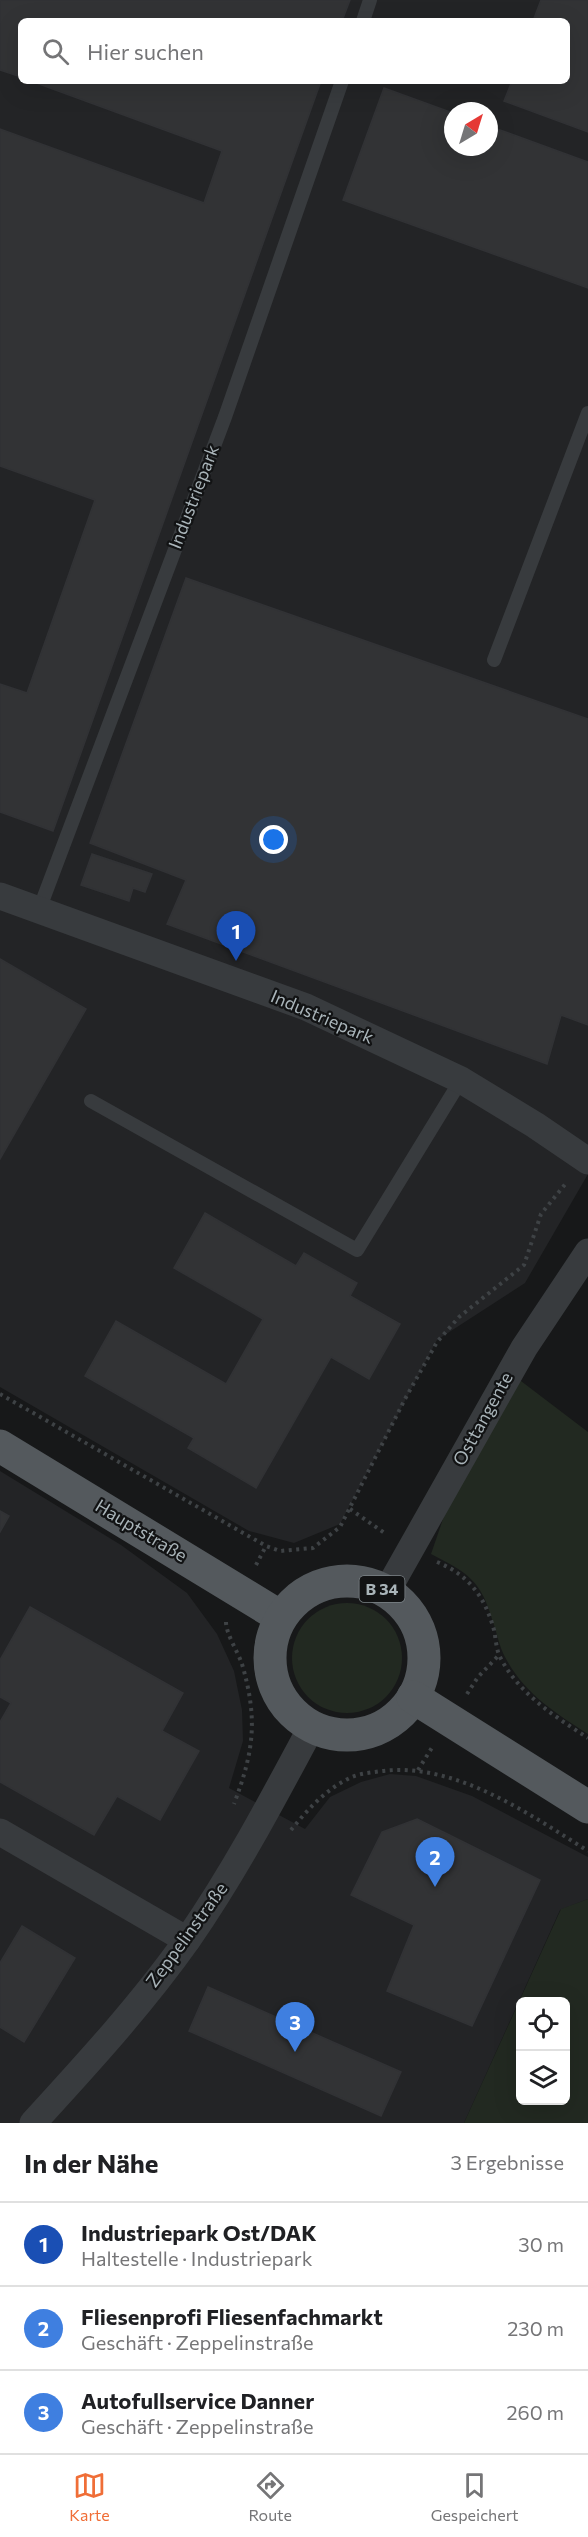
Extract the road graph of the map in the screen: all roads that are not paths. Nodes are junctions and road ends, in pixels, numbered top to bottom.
1 (370, 0) edge
2 (364, 18) edge
3 (341, 84) edge
4 (588, 413) edge
5 (494, 660) dead end
6 (0, 896) edge
7 (39, 910) junction
8 (460, 1080) junction
9 (91, 1101) dead end
10 (587, 1160) edge
11 (588, 1252) edge
12 (0, 1446) edge
13 (387, 1591) junction
14 (281, 1617) junction
15 (413, 1697) junction
16 (312, 1726) junction
17 (588, 1808) edge
18 (0, 1832) edge
19 (188, 1940) junction
20 (33, 2123) edge

1 - 2 lane
3 - 7 lane, Industriepark
4 - 5 lane
6 - 7 street, Industriepark
7 - 8 street, Industriepark
8 - 9 lane
8 - 10 street, Industriepark
11 - 13 street, Osttangente
12 - 14 main road, Hauptstraße
13 - 14 main road, B 34
13 - 15 main road, B 34
14 - 16 main road, B 34
15 - 16 main road, B 34
15 - 17 main road
16 - 19 street, Zeppelinstraße
18 - 19 street
19 - 20 street, Zeppelinstraße

